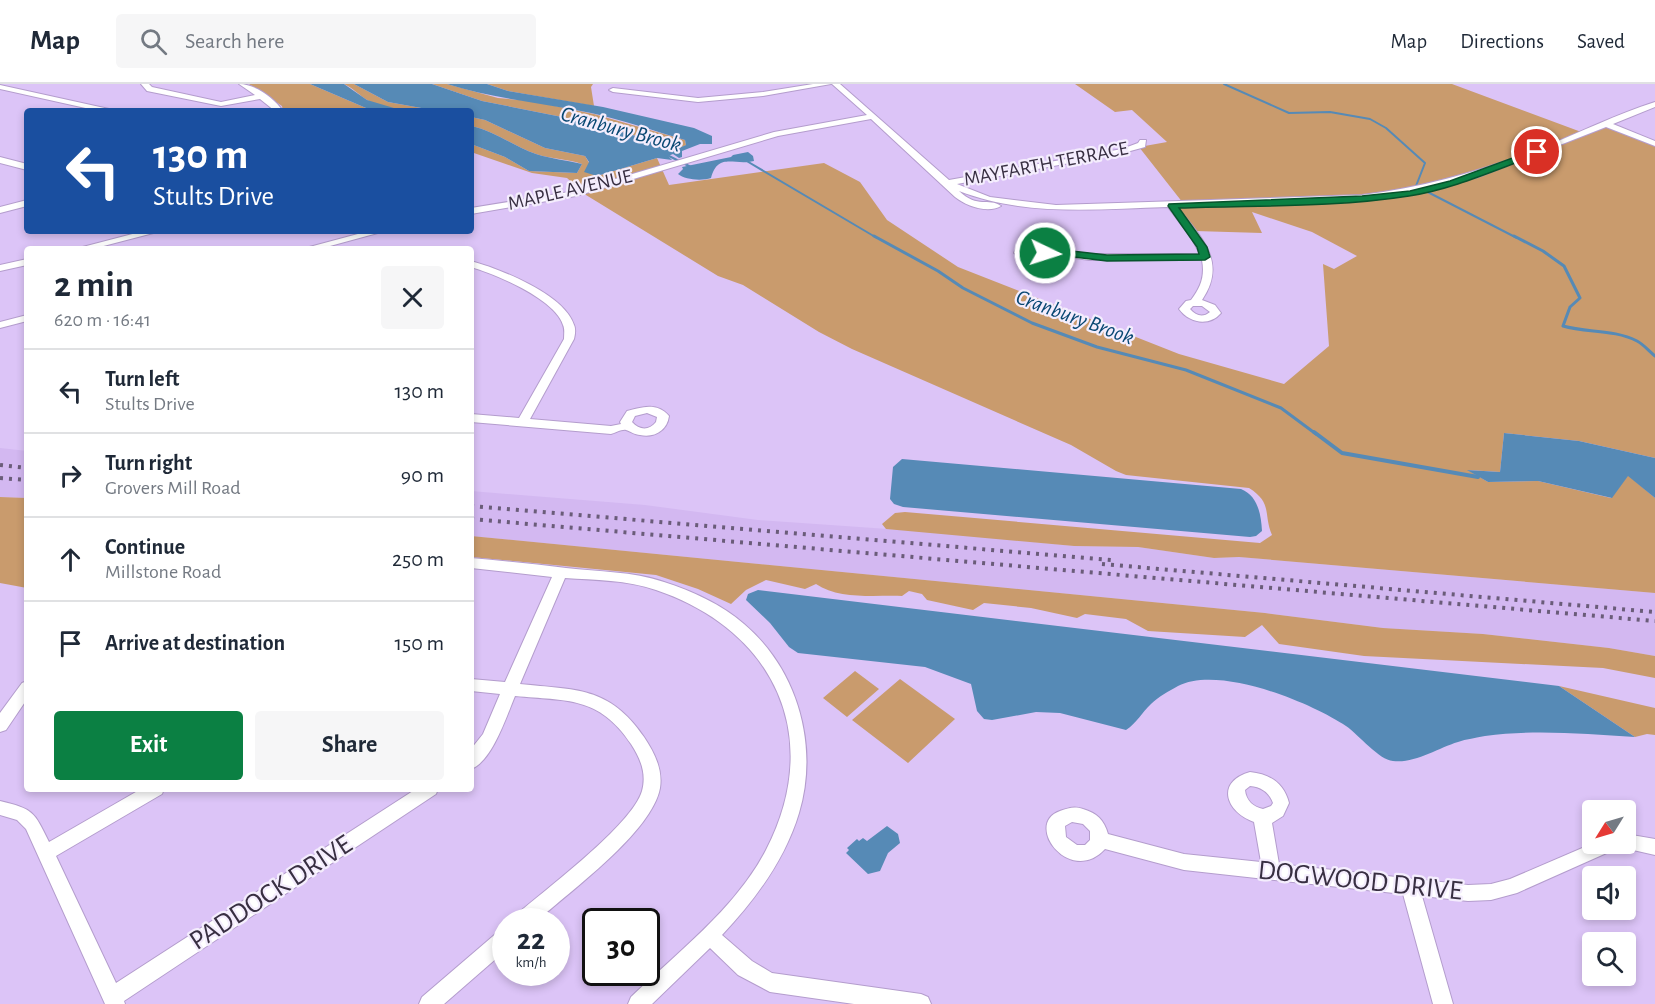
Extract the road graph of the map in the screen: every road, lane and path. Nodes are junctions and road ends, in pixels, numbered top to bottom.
1 (145, 84) edge
2 (243, 84) edge
3 (827, 84) edge
4 (836, 84) edge
5 (0, 87) edge
6 (613, 90) dead end
7 (262, 96) junction
8 (1655, 104) edge
9 (95, 108) edge
10 (277, 108) edge
11 (871, 117) junction
12 (1605, 124) junction
13 (1143, 142) dead end
14 (1655, 144) edge
15 (0, 160) edge
16 (24, 166) edge
17 (947, 183) junction
18 (24, 204) edge
19 (1172, 206) junction
20 (0, 210) edge
21 (474, 211) edge
22 (133, 234) edge
23 (368, 234) edge
24 (91, 246) edge
25 (319, 246) edge
26 (1045, 251) dead end
27 (1205, 257) junction
28 (24, 262) edge
29 (474, 265) edge
30 (0, 268) edge
31 (1195, 302) dead end
32 (24, 319) edge
33 (0, 325) edge
34 (474, 418) edge
35 (522, 423) junction
36 (627, 426) dead end
37 (474, 563) edge
38 (561, 572) junction
39 (474, 685) edge
40 (511, 690) junction
41 (24, 691) edge
42 (0, 725) edge
43 (474, 758) edge
44 (151, 792) edge
45 (425, 792) edge
46 (0, 808) edge
47 (1262, 816) dead end
48 (1100, 840) dead end
49 (1636, 844) edge
50 (1655, 847) edge
51 (45, 853) junction
52 (1587, 854) edge
53 (1271, 872) junction
54 (1410, 887) junction
55 (537, 908) edge
56 (711, 936) junction
57 (492, 948) edge
58 (113, 1000) edge
59 (429, 1004) edge
60 (638, 1004) edge
61 (921, 1004) edge
62 (1443, 1004) edge

1 - 7 street
2 - 7 street
3 - 6 street
4 - 11 street
5 - 9 street
7 - 10 street
8 - 12 street
11 - 17 street
11 - 21 street, MAPLE AVENUE
12 - 14 street
12 - 19 street
13 - 17 street, MAYFARTH TERRACE
15 - 16 street
17 - 19 street
18 - 20 street
19 - 27 street
22 - 24 street
23 - 25 street
26 - 27 street
27 - 31 street
28 - 30 street
29 - 35 street
32 - 33 street
34 - 35 street
35 - 36 street
37 - 38 street
38 - 40 street
38 - 56 street
39 - 40 street
40 - 43 street
40 - 55 street
41 - 42 street
44 - 51 street
45 - 58 street, PADDOCK DRIVE
46 - 51 street
47 - 53 street
48 - 53 street, DOGWOOD DRIVE
49 - 50 street
51 - 58 street
52 - 54 street, DOGWOOD DRIVE
53 - 54 street, DOGWOOD DRIVE
54 - 62 street
56 - 60 street
56 - 61 street
57 - 59 street

